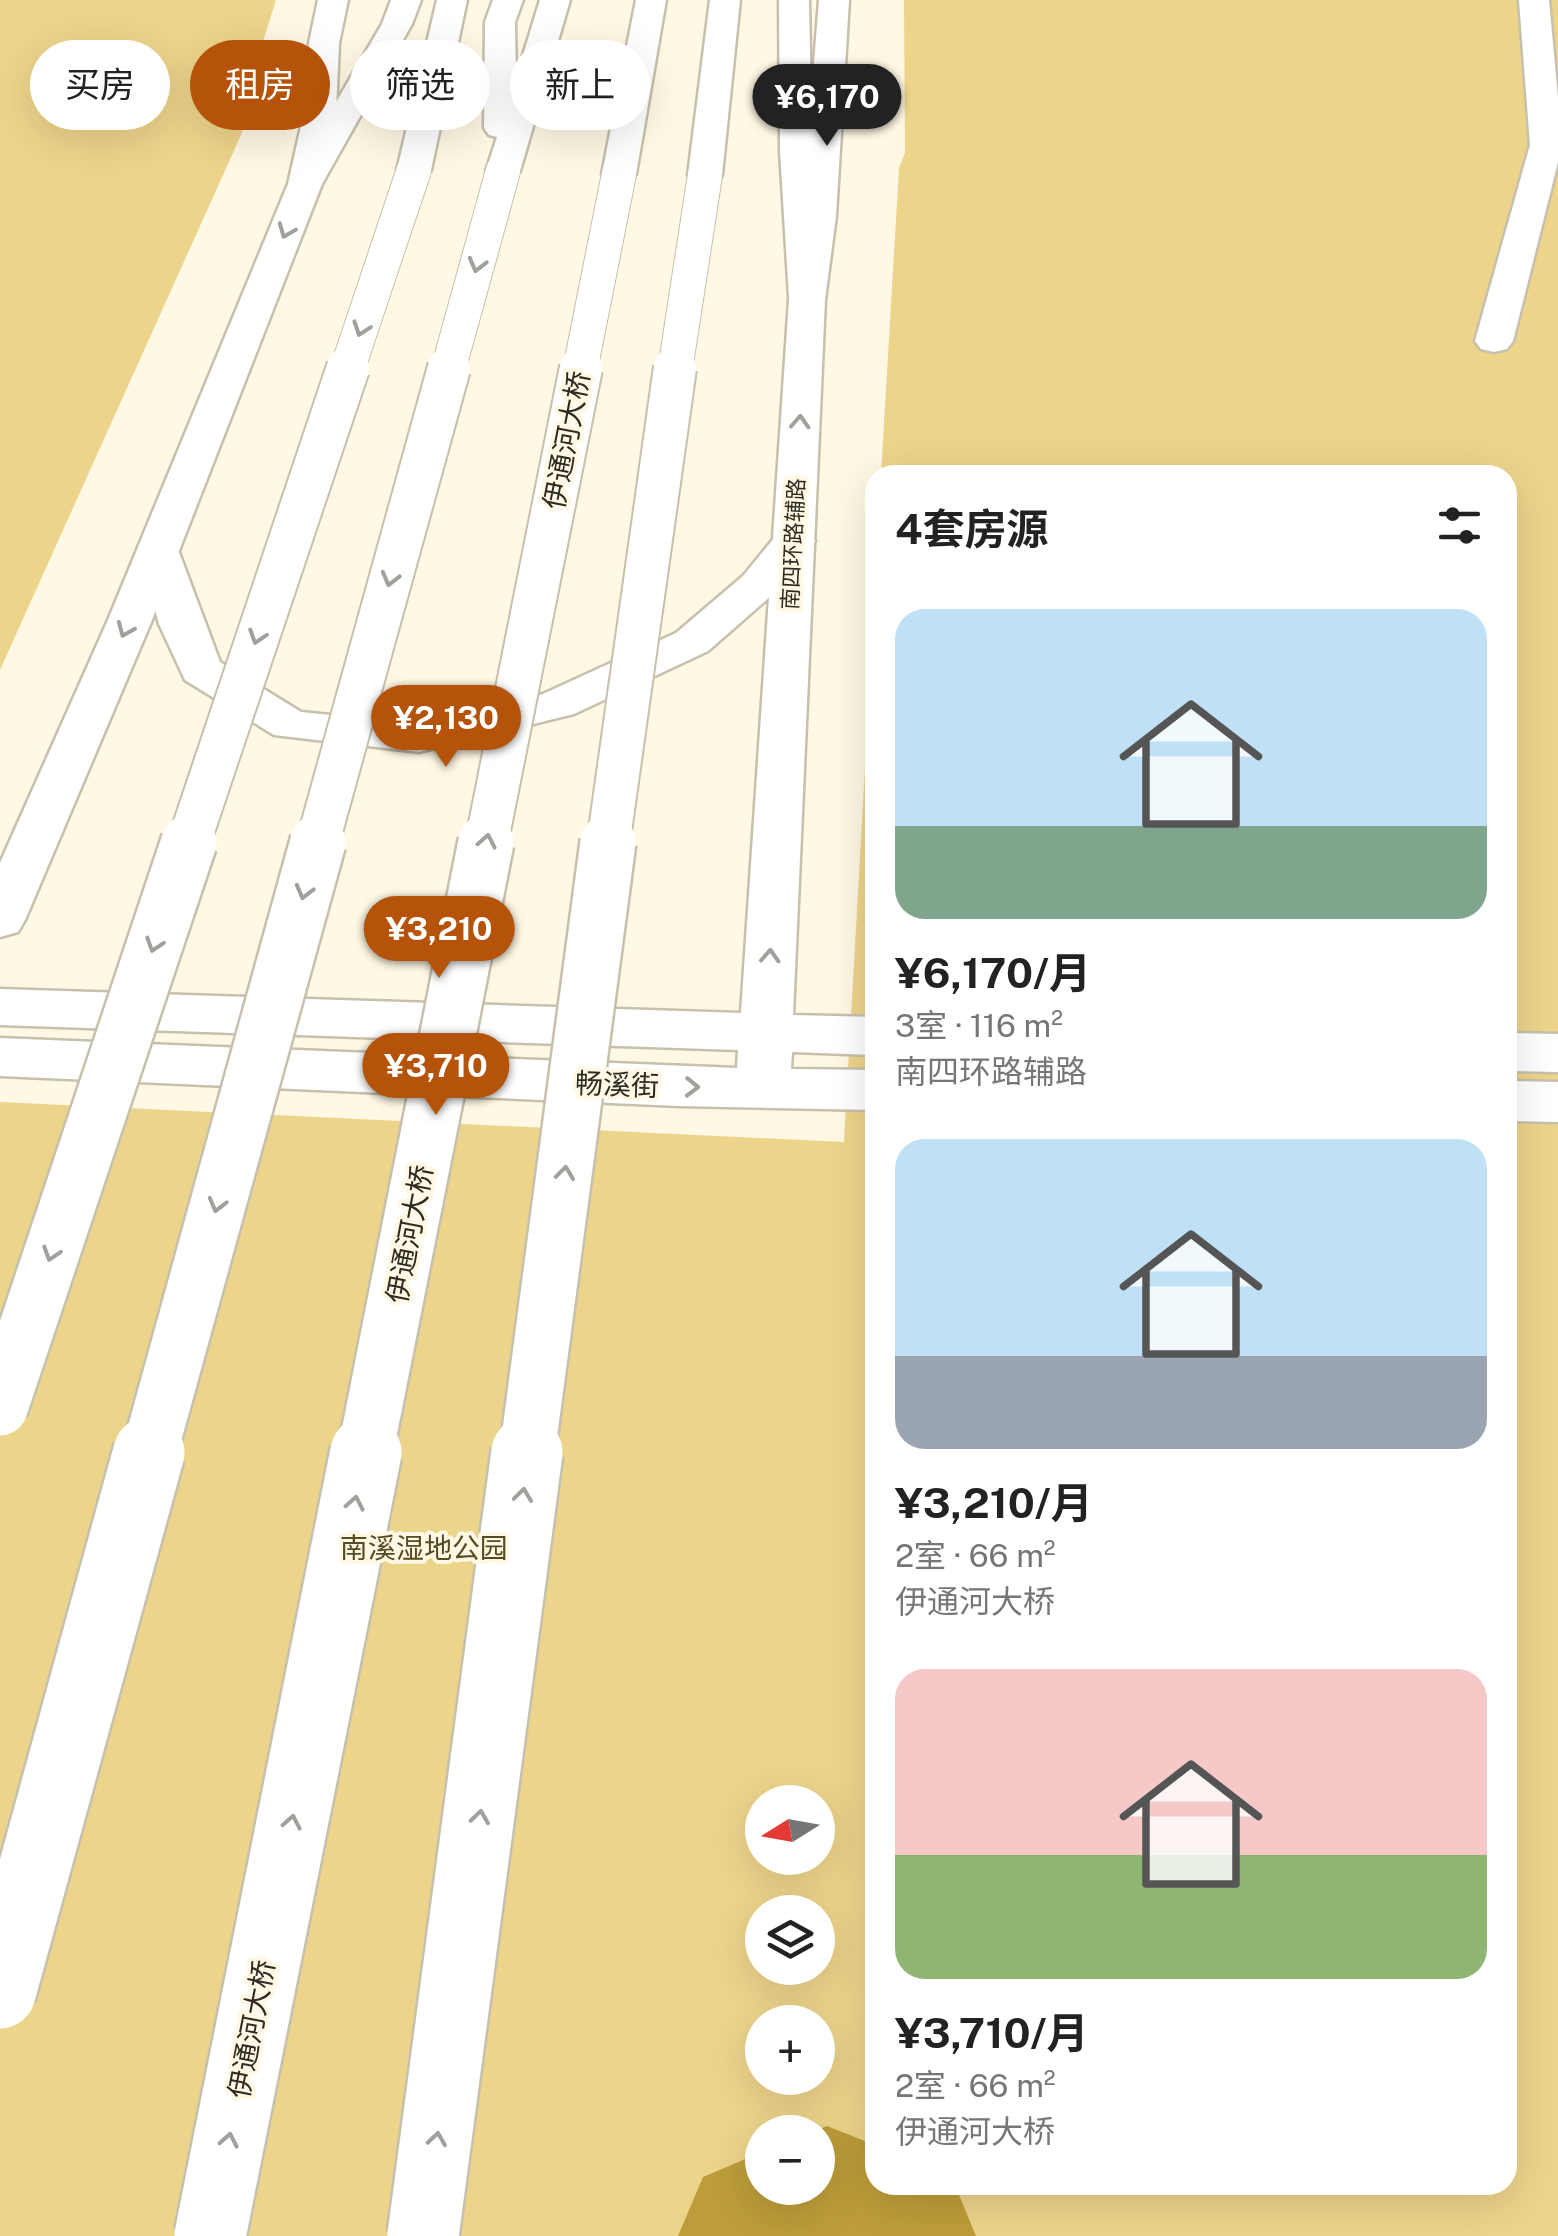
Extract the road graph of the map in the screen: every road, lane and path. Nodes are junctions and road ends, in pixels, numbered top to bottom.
1 (333, 0) edge
2 (406, 0) edge
3 (452, 0) edge
4 (500, 0) edge
5 (508, 0) edge
6 (555, 0) edge
7 (651, 0) edge
8 (726, 0) edge
9 (794, 0) edge
10 (834, 0) edge
11 (1534, 0) edge
12 (443, 40) edge
13 (464, 40) edge
14 (747, 92) dead end
15 (423, 130) edge
16 (706, 169) junction
17 (502, 171) junction
18 (305, 184) junction
19 (807, 300) junction
20 (1494, 340) dead end
21 (794, 541) junction
22 (158, 548) junction
23 (0, 920) edge
24 (0, 1007) edge
25 (766, 1034) junction
26 (865, 1036) edge
27 (1517, 1052) edge
28 (1558, 1053) edge
29 (0, 1057) edge
30 (763, 1088) junction
31 (865, 1090) edge
32 (1517, 1101) edge
33 (1558, 1102) edge
34 (0, 1408) edge
35 (0, 1992) edge
36 (210, 2236) edge
37 (424, 2236) edge

1 - 18 main road
2 - 18 main road
3 - 12 main road
4 - 13 main road
5 - 17 main road
6 - 17 main road
36 -> 7 main road, 伊通河大桥, bridge
8 - 16 main road
9 - 19 main road
10 - 19 main road, 南四环路辅路
11 - 20 main road
14 - 16 main road
15 -> 34 main road, bridge
37 -> 16 main road, bridge
17 -> 35 main road, bridge
18 -> 22 main road
21 -> 19 main road, 南四环路辅路
21 - 22 main road
25 -> 21 main road, 南四环路辅路
22 -> 23 main road
24 - 25 main road, 畅溪街
25 - 26 main road, 畅溪街
25 - 30 main road, 南四环路辅路
27 - 28 main road
29 -> 30 main road, 畅溪街
30 - 31 main road, 畅溪街
32 - 33 main road

